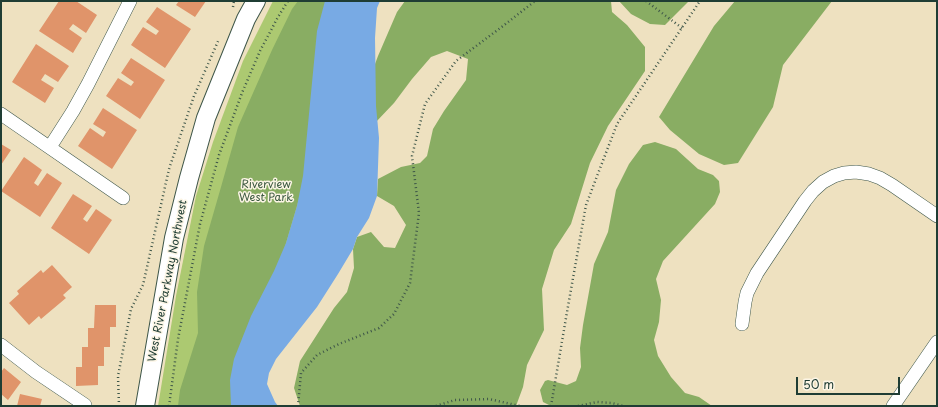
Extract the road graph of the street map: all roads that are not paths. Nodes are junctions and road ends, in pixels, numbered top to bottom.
1 (130, 1) edge
2 (256, 1) edge
3 (1, 114) edge
4 (50, 147) junction
5 (123, 198) dead end
6 (937, 216) edge
7 (742, 324) dead end
8 (937, 342) edge
9 (1, 345) edge
10 (85, 405) dead end
11 (145, 406) edge
12 (893, 406) edge

1 - 4 street
2 - 11 main road, West River Parkway Northwest
3 - 4 street
4 - 5 street
6 - 7 street
8 - 12 street
9 - 10 street

